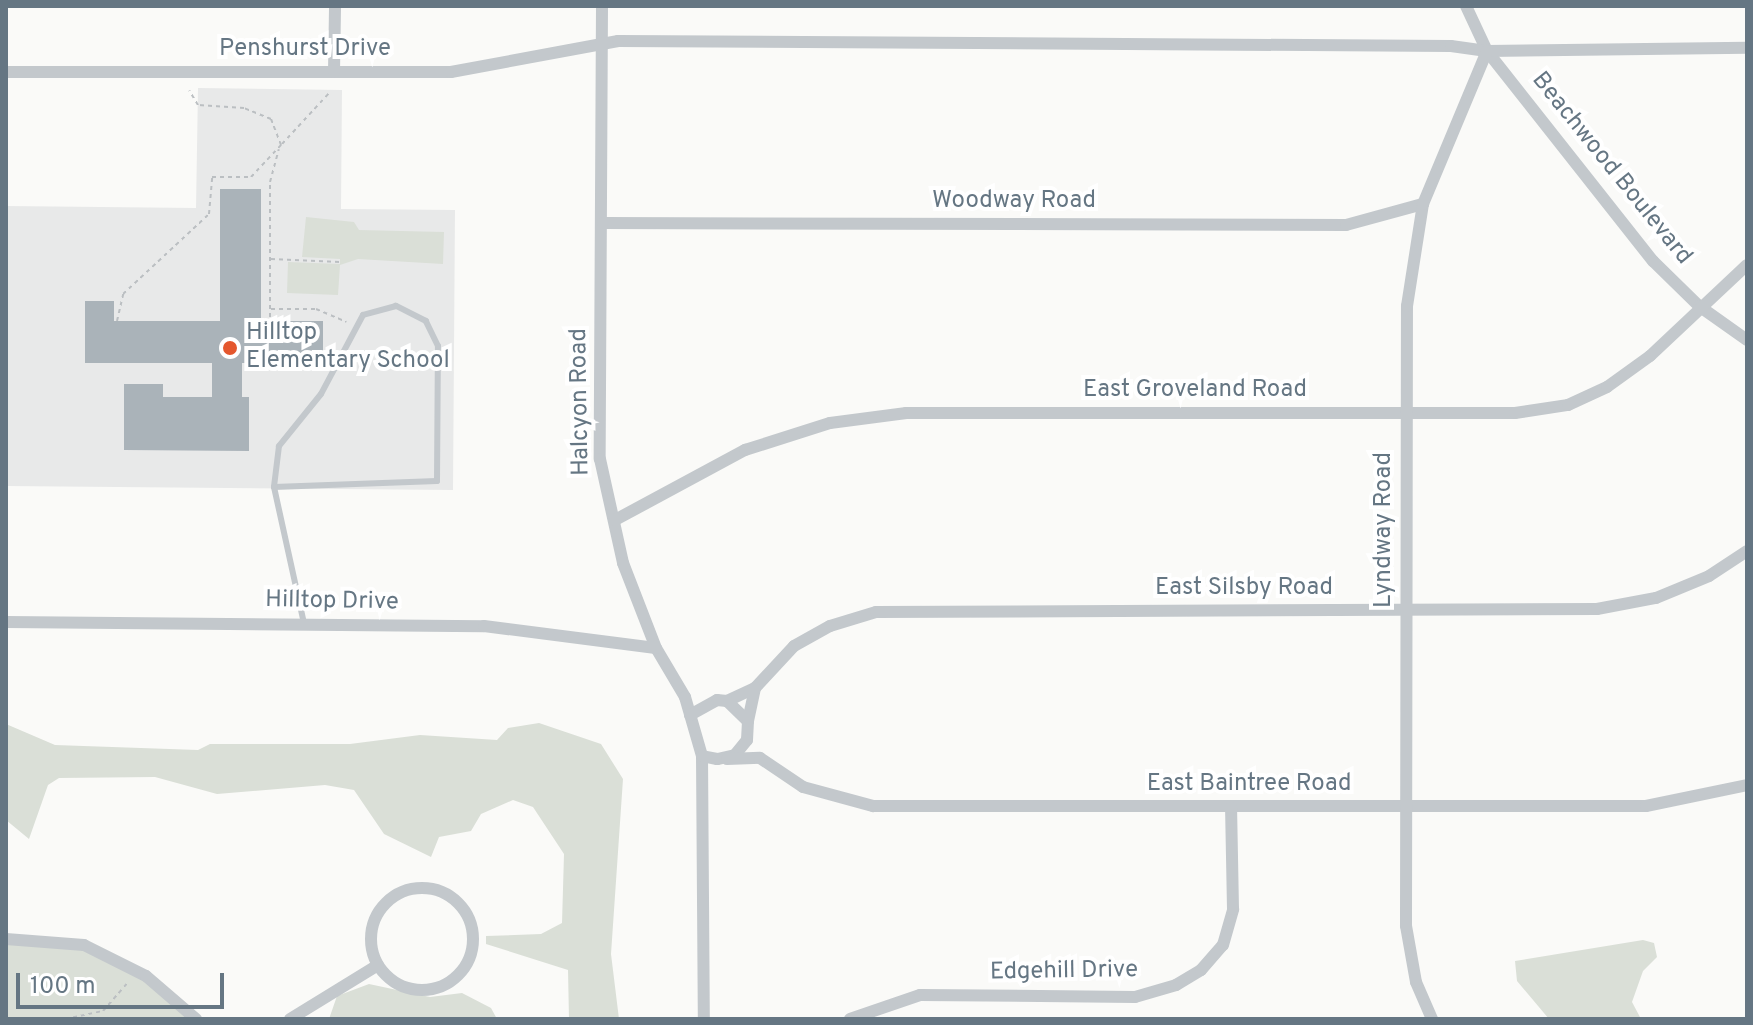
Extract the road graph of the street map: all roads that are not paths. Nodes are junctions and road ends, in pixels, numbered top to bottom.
1 (335, 6) edge
2 (602, 6) edge
3 (1466, 6) edge
4 (602, 44) junction
5 (1747, 48) edge
6 (1487, 51) junction
7 (6, 72) edge
8 (334, 72) junction
9 (1423, 204) junction
10 (603, 223) junction
11 (1747, 265) edge
12 (1699, 306) junction
13 (1747, 340) edge
14 (1408, 413) junction
15 (274, 487) junction
16 (615, 520) junction
17 (1747, 551) edge
18 (1408, 612) junction
19 (6, 622) edge
20 (304, 623) junction
21 (656, 648) junction
22 (755, 688) junction
23 (727, 701) junction
24 (690, 715) junction
25 (748, 725) junction
26 (702, 756) junction
27 (760, 758) junction
28 (727, 759) junction
29 (1747, 785) edge
30 (1406, 806) junction
31 (1231, 808) junction
32 (6, 939) edge
33 (378, 965) junction
34 (196, 1019) edge
35 (290, 1019) edge
36 (704, 1019) edge
37 (850, 1019) edge
38 (1432, 1019) edge

1 - 8 street
2 - 4 street, Halcyon Road
3 - 6 street, Beachwood Boulevard
4 - 6 street, Penshurst Drive
4 - 8 street, Penshurst Drive
4 - 10 street, Halcyon Road
5 - 6 street, Penshurst Drive
6 - 9 street, Lyndway Road
6 - 12 street, Beachwood Boulevard
7 - 8 street, Penshurst Drive
9 - 10 street, Woodway Road
9 - 14 street, Lyndway Road
10 - 16 street, Halcyon Road
11 - 12 street, East Groveland Road
12 - 13 street, Beachwood Boulevard
12 - 14 street, East Groveland Road
14 - 16 street, East Groveland Road
14 - 18 street, Lyndway Road
15 - 15 lane
15 - 20 lane
16 - 21 street, Halcyon Road
17 - 18 street, East Silsby Road
18 - 22 street, East Silsby Road
18 - 30 street, Lyndway Road
19 - 20 street, Hilltop Drive
20 - 21 street, Hilltop Drive
21 - 24 street, Halcyon Road
22 - 23 street, East Silsby Road
22 - 25 street
23 - 24 street
23 - 25 street
24 - 26 street, Halcyon Road
25 - 27 street
25 - 28 street
26 - 28 street
26 - 36 street, Halcyon Road
27 - 28 street
27 - 31 street, East Baintree Road
29 - 30 street, East Baintree Road
30 - 31 street, East Baintree Road
30 - 38 street, Lyndway Road
31 - 37 street, Edgehill Drive
32 - 34 street
33 - 33 street
33 - 35 street

